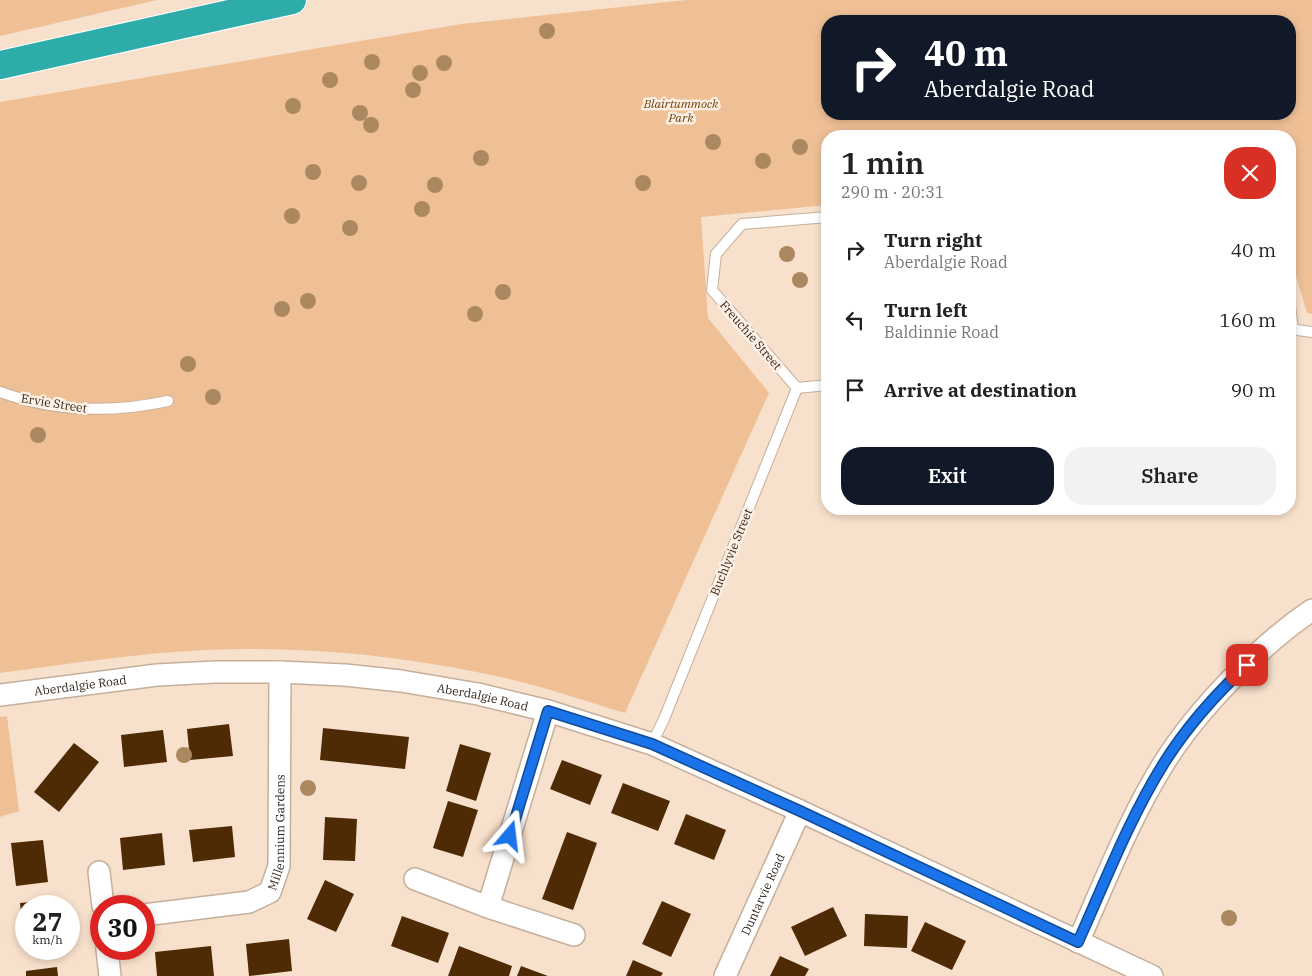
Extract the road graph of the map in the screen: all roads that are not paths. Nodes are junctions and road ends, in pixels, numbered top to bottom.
1 (292, 0) edge
2 (0, 65) edge
3 (821, 218) edge
4 (1296, 330) edge
5 (1312, 332) edge
6 (821, 386) edge
7 (797, 388) junction
8 (0, 392) edge
9 (168, 402) dead end
10 (1312, 610) edge
11 (280, 672) junction
12 (0, 696) edge
13 (548, 711) junction
14 (652, 744) junction
15 (800, 811) junction
16 (99, 872) dead end
17 (415, 879) dead end
18 (102, 895) edge
19 (488, 907) junction
20 (155, 914) edge
21 (574, 935) dead end
22 (1078, 942) junction
23 (108, 960) edge
24 (110, 976) edge
25 (724, 976) edge
26 (1152, 976) edge

1 - 2 highway
3 - 7 lane, Freuchie Street
4 - 5 lane
6 - 7 lane
7 - 14 lane, Buchlyvie Street
8 - 9 lane, Ervie Street
10 - 22 street
11 - 12 street, Aberdalgie Road
11 - 13 street, Aberdalgie Road
11 - 20 street, Millennium Gardens
13 - 14 street, Aberdalgie Road
13 - 19 street
14 - 15 street, Aberdalgie Road
15 - 22 street, Aberdalgie Road
15 - 25 street, Duntarvie Road
16 - 18 street
17 - 19 street
19 - 21 street
22 - 26 street, Aberdalgie Road
23 - 24 street

